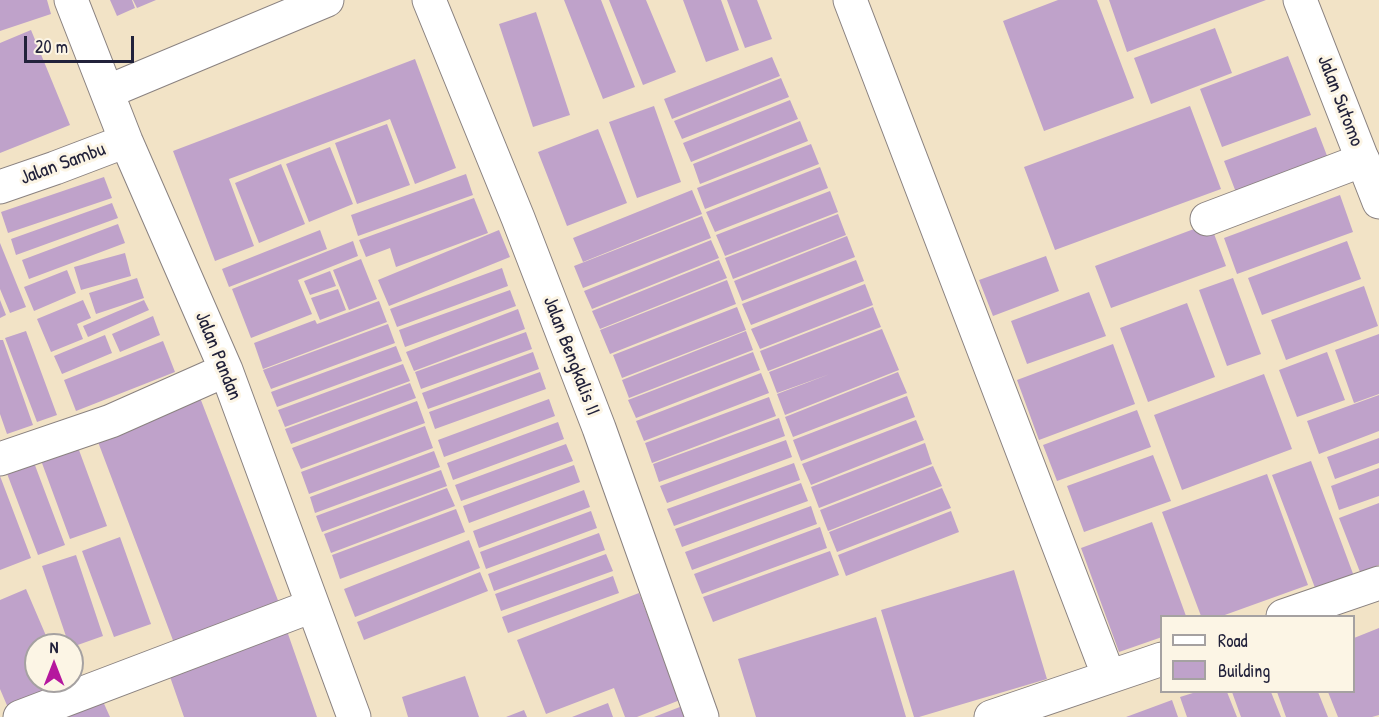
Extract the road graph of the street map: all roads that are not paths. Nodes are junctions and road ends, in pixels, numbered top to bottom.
1 (71, 0) edge
2 (327, 0) edge
3 (429, 0) edge
4 (850, 0) edge
5 (1300, 0) edge
6 (107, 92) junction
7 (126, 141) junction
8 (1363, 160) junction
9 (0, 187) edge
10 (1379, 202) edge
11 (1207, 219) dead end
12 (226, 370) junction
13 (0, 459) edge
14 (1379, 583) edge
15 (312, 606) junction
16 (1286, 615) edge
17 (1160, 659) edge
18 (1109, 677) junction
19 (20, 717) edge
20 (354, 717) edge
21 (702, 717) edge
22 (991, 717) edge

1 - 6 street, Jalan Pandan
2 - 6 street
3 - 21 street, Jalan Bengkalis II
4 - 18 street
5 - 8 street, Jalan Sutomo
6 - 7 street, Jalan Pandan
7 - 9 street, Jalan Sambu
7 - 12 street, Jalan Pandan
8 - 10 street, Jalan Sutomo
8 - 11 street
12 - 13 street
12 - 15 street, Jalan Pandan
14 - 16 street
15 - 19 street
15 - 20 street, Jalan Pandan
17 - 18 street
18 - 22 street

